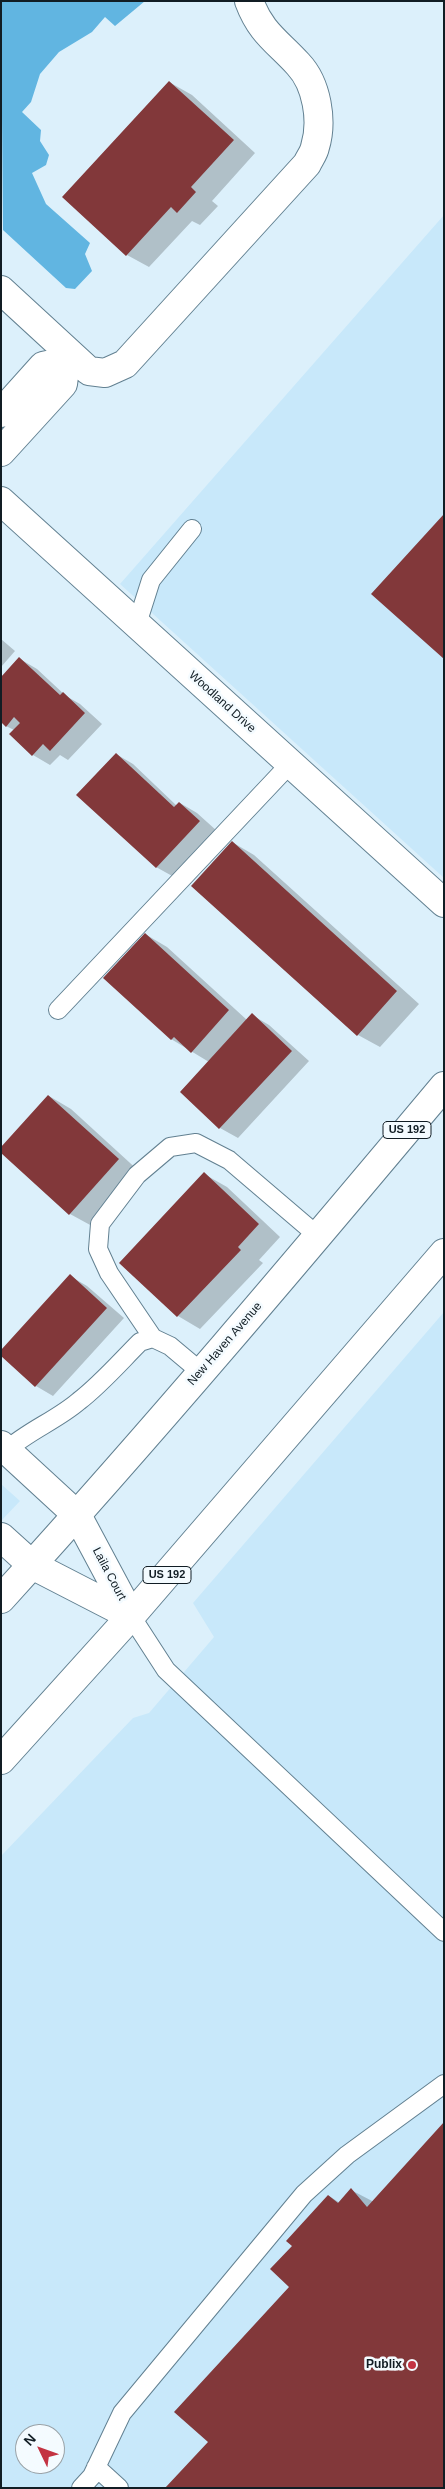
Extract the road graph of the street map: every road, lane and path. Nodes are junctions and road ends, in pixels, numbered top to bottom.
1 (249, 1) edge
2 (1, 290) edge
3 (69, 358) junction
4 (8, 405) edge
5 (35, 416) junction
6 (1, 452) edge
7 (1, 501) edge
8 (192, 529) dead end
9 (137, 624) junction
10 (290, 764) junction
11 (444, 903) edge
12 (58, 1010) dead end
13 (444, 1086) edge
14 (318, 1236) junction
15 (444, 1252) edge
16 (152, 1338) junction
17 (201, 1372) junction
18 (4, 1448) edge
19 (77, 1515) junction
20 (1, 1537) edge
21 (32, 1565) junction
22 (1, 1599) edge
23 (131, 1616) junction
24 (1, 1760) edge
25 (444, 1932) edge
26 (444, 2084) edge
27 (96, 2467) junction
28 (81, 2488) edge
29 (119, 2488) edge

1 - 3 street
2 - 3 street
3 - 4 street
3 - 5 street
4 - 5 street
5 - 6 street
7 - 9 street, Woodland Drive
8 - 9 lane
9 - 10 street, Woodland Drive
10 - 11 street, Woodland Drive
10 - 12 lane
13 - 14 street, New Haven Avenue / US 192
14 - 16 lane
14 - 17 street, New Haven Avenue / US 192
15 - 23 street, US 192
16 - 17 lane
16 - 18 lane
17 - 19 street, New Haven Avenue / US 192
18 - 19 street, Laila Court
19 - 21 street, New Haven Avenue / US 192
19 - 23 street, Laila Court
20 - 21 street, Laila Court
21 - 22 street, New Haven Avenue / US 192
21 - 23 street, Laila Court
23 - 24 street, US 192
23 - 25 lane
26 - 27 lane
27 - 28 lane
27 - 29 lane

